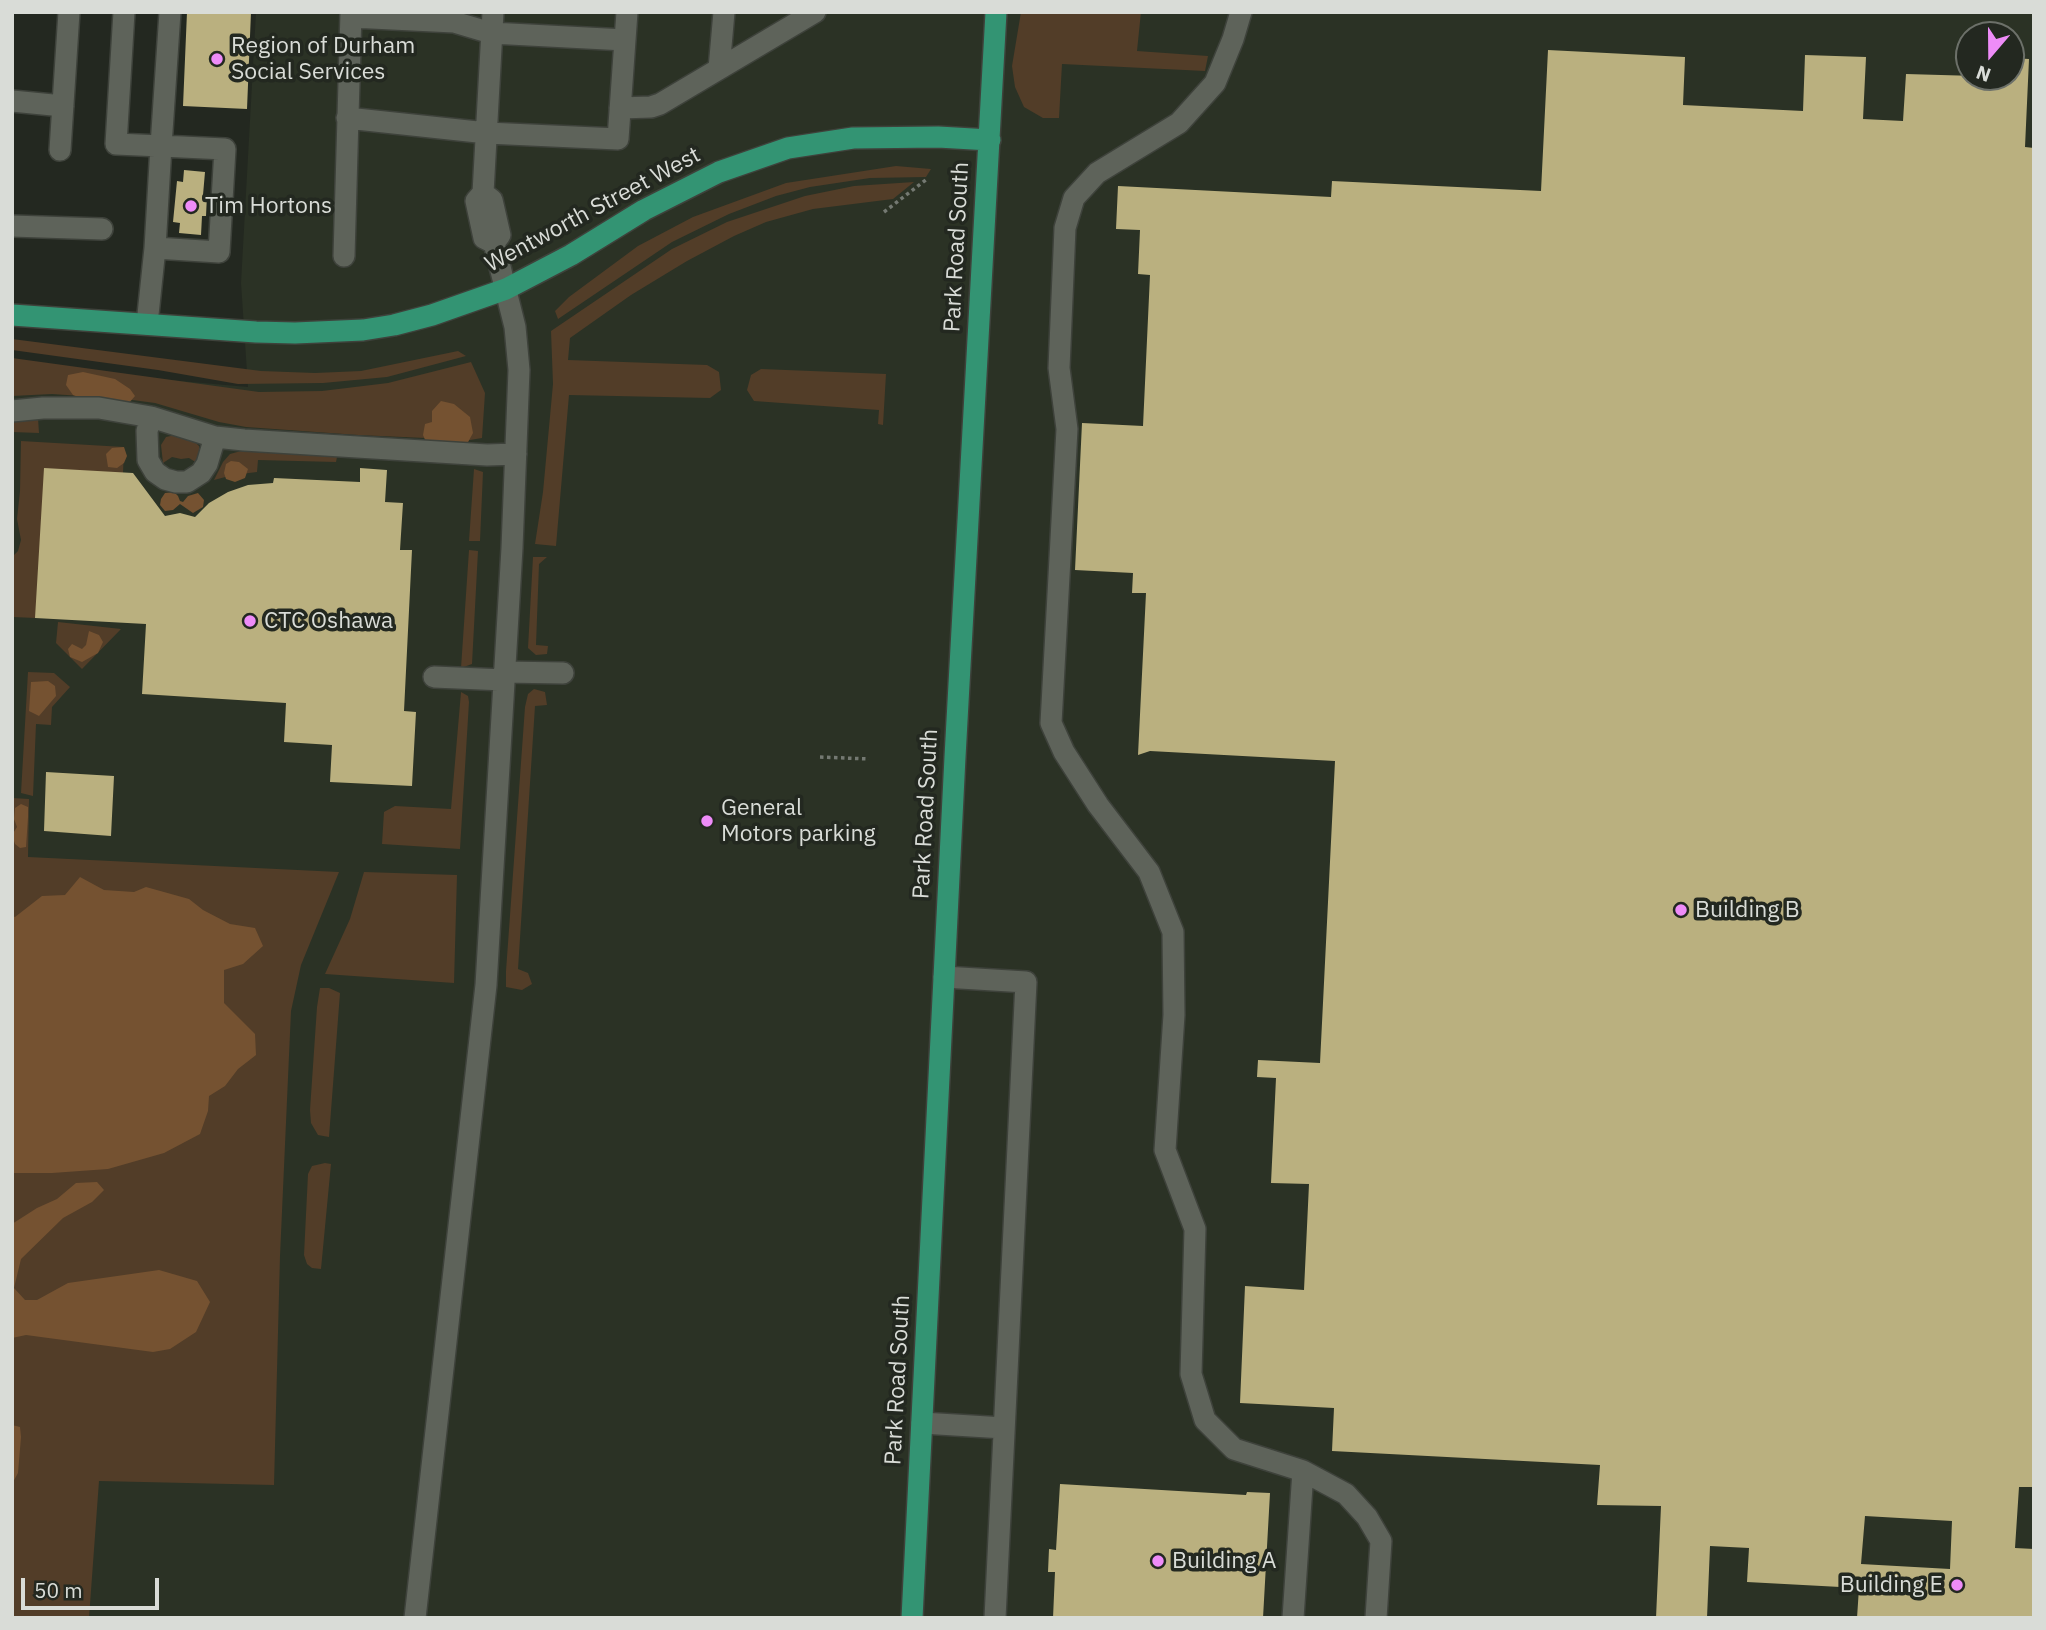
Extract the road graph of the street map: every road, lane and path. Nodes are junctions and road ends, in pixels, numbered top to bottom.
1 (69, 12) edge
2 (124, 12) edge
3 (170, 12) edge
4 (627, 12) edge
5 (724, 12) edge
6 (815, 12) edge
7 (996, 12) edge
8 (1241, 12) edge
9 (351, 15) edge
10 (492, 23) edge
11 (625, 40) junction
12 (719, 69) junction
13 (12, 101) edge
14 (63, 106) junction
15 (620, 108) junction
16 (348, 118) junction
17 (487, 133) junction
18 (990, 140) junction
19 (167, 146) junction
20 (60, 150) dead end
21 (926, 179) dead end
22 (884, 212) dead end
23 (12, 226) edge
24 (102, 229) dead end
25 (161, 248) junction
26 (344, 256) dead end
27 (506, 289) junction
28 (12, 315) edge
29 (147, 324) junction
30 (12, 411) edge
31 (151, 417) junction
32 (215, 437) junction
33 (516, 454) junction
34 (564, 673) dead end
35 (504, 676) junction
36 (434, 677) dead end
37 (820, 757) dead end
38 (869, 759) dead end
39 (944, 977) junction
40 (922, 1423) junction
41 (1004, 1428) junction
42 (1303, 1471) junction
43 (415, 1618) edge
44 (912, 1618) edge
45 (995, 1618) edge
46 (1293, 1618) edge
47 (1376, 1618) edge

1 - 14 lane
2 - 19 lane
3 - 19 lane
4 - 11 lane
5 - 12 lane
6 - 12 lane
7 - 18 main road, Park Road South
8 - 42 lane
9 - 10 lane
9 - 16 lane
10 - 11 lane
10 - 17 lane
11 - 15 lane
12 - 15 lane
13 - 14 lane
14 - 20 lane
15 - 17 lane
16 - 17 lane
16 - 26 lane
17 - 27 lane
18 - 27 main road, Wentworth Street West
18 - 39 main road, Park Road South
19 - 25 lane
19 - 25 lane
21 - 22 path
23 - 24 lane
25 - 29 lane
27 - 29 main road, Wentworth Street West
27 - 33 lane
28 - 29 main road, Wentworth Street West
30 - 31 lane
31 - 32 lane
31 - 32 lane
32 - 33 lane
33 - 35 lane
34 - 35 lane
35 - 36 lane
35 - 43 lane
37 - 38 path
39 - 40 main road, Park Road South
39 - 41 lane
40 - 41 lane
40 - 44 main road, Park Road South
41 - 45 lane
42 - 46 lane
42 - 47 lane

